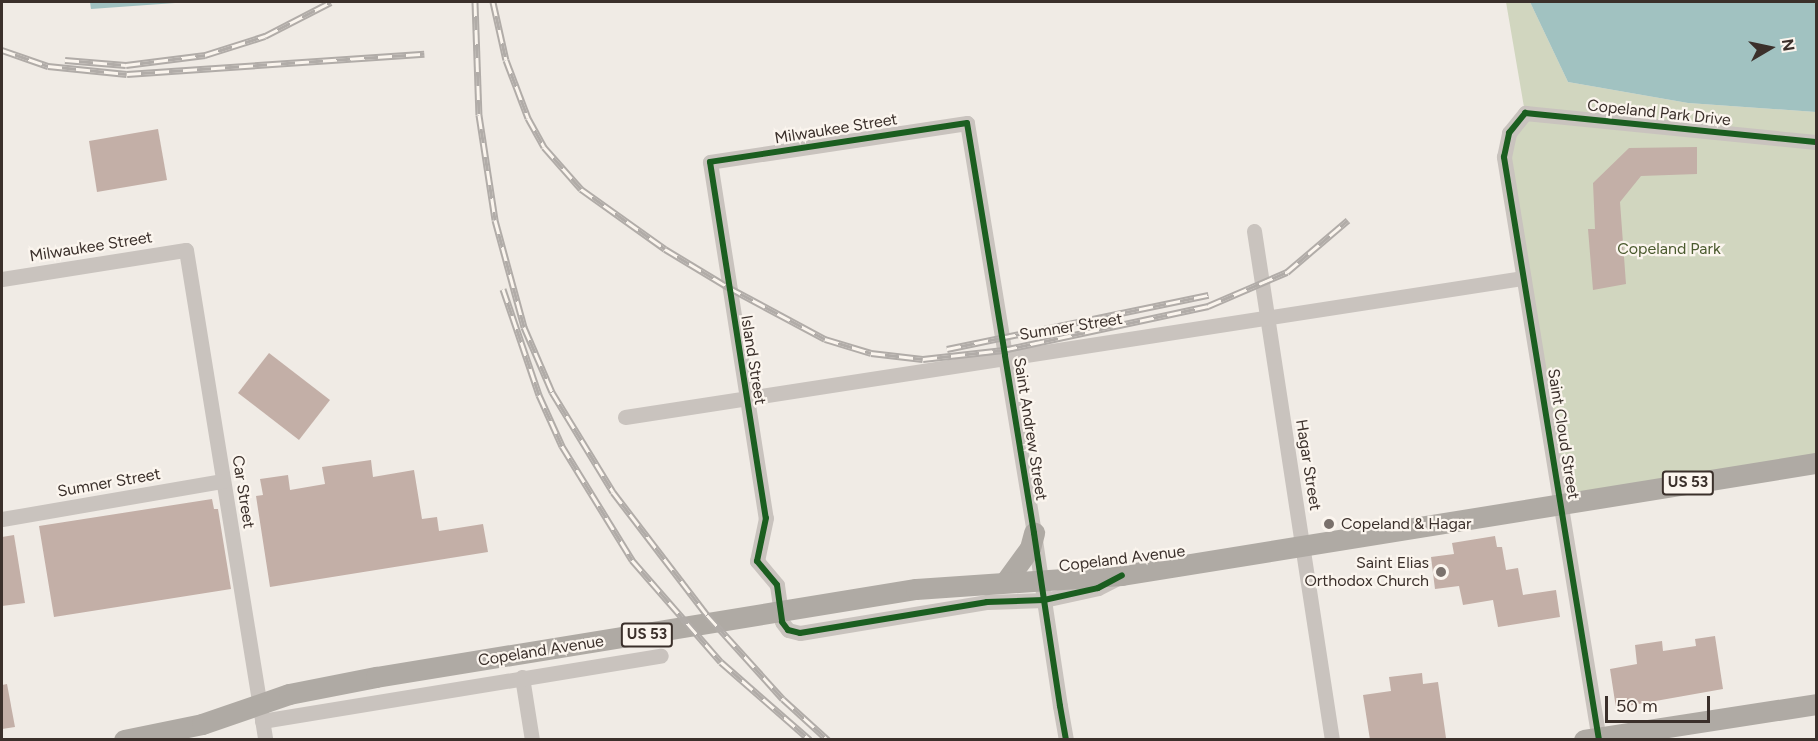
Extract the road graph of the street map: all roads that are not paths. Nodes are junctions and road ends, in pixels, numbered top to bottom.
1 (967, 123) joint
2 (1509, 133) joint
3 (1816, 142) edge
4 (710, 162) joint
5 (1254, 231) dead end
6 (186, 250) joint
7 (1523, 278) junction
8 (2, 279) edge
9 (1267, 316) junction
10 (1005, 355) junction
11 (745, 396) junction
12 (626, 417) dead end
13 (1816, 463) edge
14 (223, 481) junction
15 (1560, 503) junction
16 (2, 519) edge
17 (1034, 533) junction
18 (1303, 545) junction
19 (1006, 581) junction
20 (1042, 591) junction
21 (662, 656) dead end
22 (522, 677) junction
23 (1816, 704) edge
24 (260, 712) junction
25 (1594, 739) edge
26 (124, 740) edge
27 (265, 740) edge
28 (532, 740) edge
29 (1066, 740) edge
30 (1332, 740) edge

1 - 4 street, Milwaukee Street
1 - 10 street, Saint Andrew Street
2 - 3 street, Copeland Park Drive
2 - 7 street, Saint Cloud Street
4 - 11 street, Island Street
5 - 9 street, Hagar Street
6 - 8 street, Milwaukee Street
6 - 14 street, Car Street
7 - 9 street, Sumner Street
7 - 15 street, Saint Cloud Street
9 - 10 street, Sumner Street
9 - 18 street, Hagar Street
10 - 11 street, Sumner Street
10 - 17 street, Saint Andrew Street
11 - 12 street, Sumner Street
11 - 20 street, Island Street
13 - 15 highway, Copeland Avenue / US 53
14 - 16 street, Sumner Street
14 - 24 street, Car Street
15 - 18 highway, Copeland Avenue / US 53
15 - 25 street, Saint Cloud Street
17 - 19 highway
17 - 20 street, Saint Andrew Street
18 - 20 highway, Copeland Avenue / US 53
18 - 30 street, Hagar Street
19 - 20 highway, Copeland Avenue / US 53
19 - 24 highway, Copeland Avenue / US 53
20 - 29 street, Saint Andrew Street
21 - 22 street
22 - 24 street
22 - 28 street
23 - 25 highway
24 - 26 highway, Copeland Avenue / US 53
24 - 27 street, Car Street

